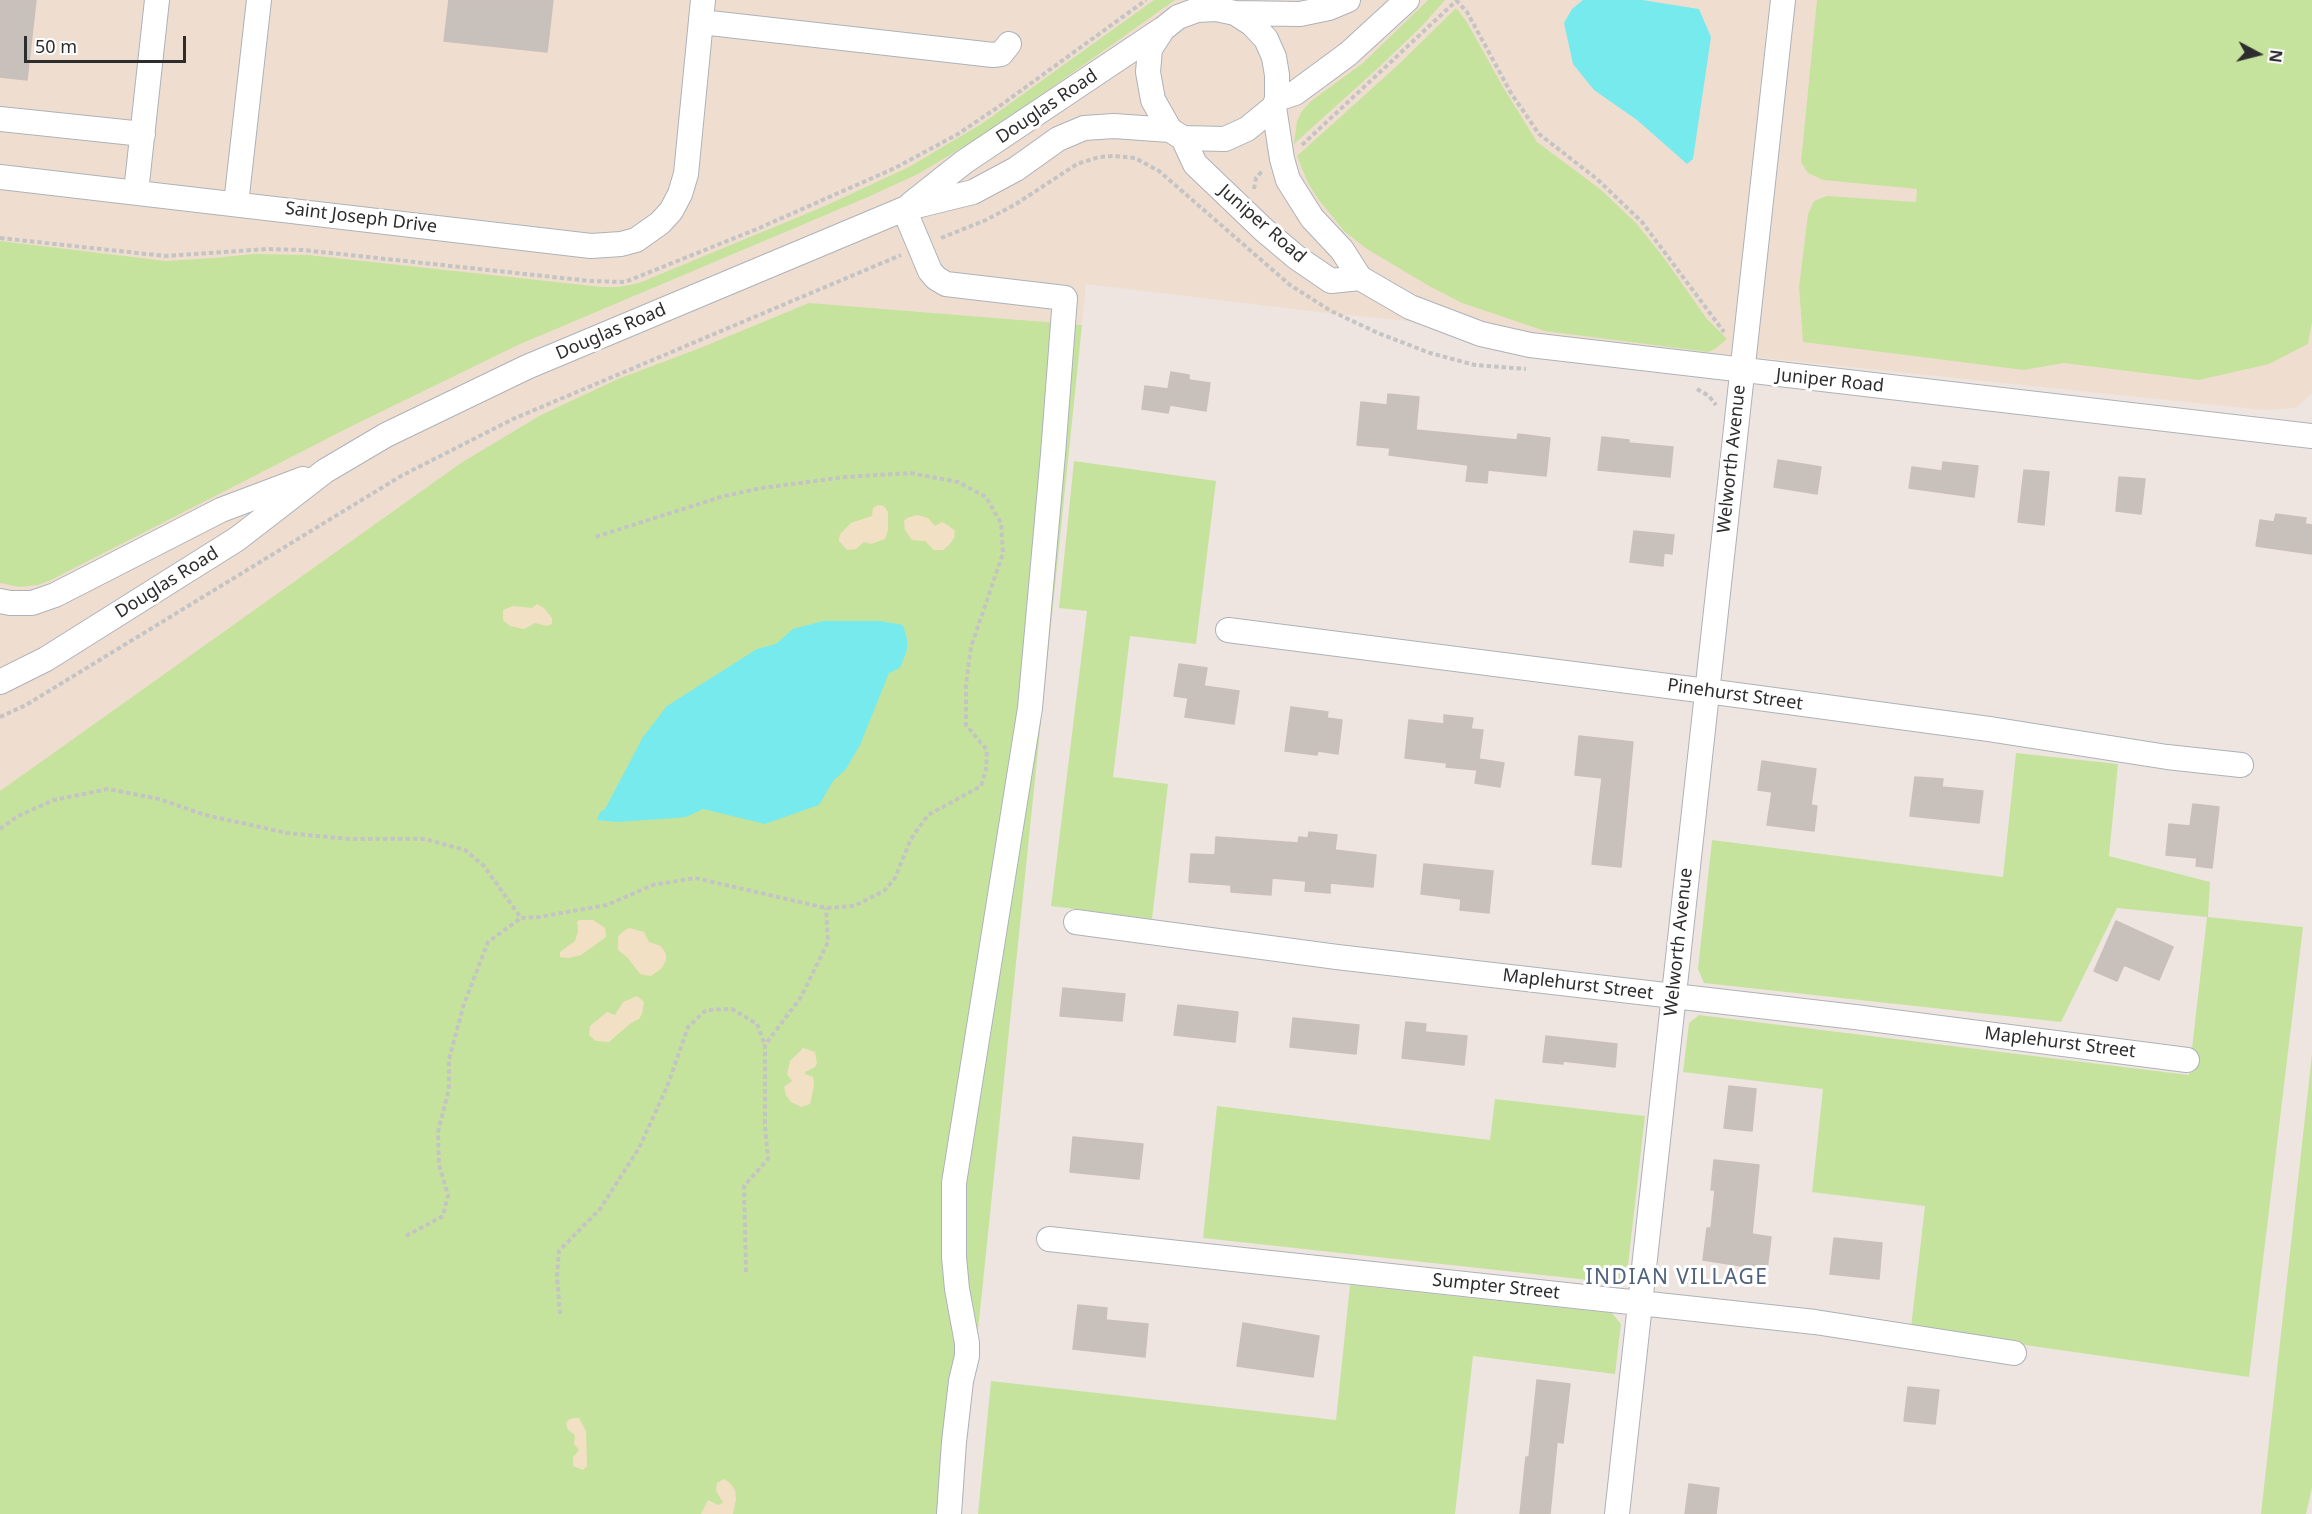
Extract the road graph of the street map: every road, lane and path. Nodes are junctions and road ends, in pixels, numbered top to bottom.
1 (157, 0) edge
2 (259, 0) edge
3 (1348, 0) edge
4 (1407, 0) edge
5 (1457, 0) edge
6 (1783, 0) edge
7 (702, 11) edge
8 (1235, 14) junction
9 (1163, 29) junction
10 (1009, 44) dead end
11 (1276, 103) junction
12 (0, 118) edge
13 (143, 134) junction
14 (1176, 134) junction
15 (1294, 152) dead end
16 (1270, 165) dead end
17 (0, 177) edge
18 (136, 192) junction
19 (1254, 198) dead end
20 (236, 204) junction
21 (904, 209) junction
22 (1227, 231) dead end
23 (0, 238) edge
24 (921, 246) junction
25 (110, 251) dead end
26 (1360, 278) junction
27 (1745, 336) junction
28 (1741, 371) junction
29 (2312, 436) edge
30 (325, 471) junction
31 (595, 537) dead end
32 (0, 601) edge
33 (1228, 630) dead end
34 (0, 682) edge
35 (1707, 691) junction
36 (0, 717) edge
37 (2241, 765) dead end
38 (0, 829) edge
39 (826, 908) junction
40 (521, 918) junction
41 (1076, 921) dead end
42 (1673, 996) junction
43 (765, 1046) junction
44 (2187, 1060) dead end
45 (406, 1236) dead end
46 (1049, 1239) dead end
47 (746, 1272) dead end
48 (1642, 1302) junction
49 (560, 1314) dead end
50 (2014, 1353) dead end
51 (949, 1514) edge
52 (1617, 1514) edge

1 - 13 street
2 - 20 street
3 - 8 street
4 - 11 street
5 - 15 path
5 - 27 path
6 - 27 street, Welworth Avenue
7 - 10 street
7 - 20 street, Saint Joseph Drive
8 - 9 street
8 - 11 street
9 - 14 street
9 - 21 street, Douglas Road
11 - 14 street
11 - 26 street, Juniper Road
12 - 13 street
13 - 18 street
14 - 21 street, Douglas Road
14 - 26 street, Juniper Road
16 - 19 path
17 - 18 street, Saint Joseph Drive
18 - 20 street, Saint Joseph Drive
21 - 24 street
21 - 30 street, Douglas Road
22 - 24 path
23 - 25 path
24 - 36 path
24 - 51 street
26 - 28 street, Juniper Road
27 - 28 street, Welworth Avenue
28 - 29 street, Juniper Road
28 - 35 street, Welworth Avenue
30 - 32 street, Douglas Road
30 - 34 street, Douglas Road
31 - 39 path
33 - 35 street, Pinehurst Street
35 - 37 street, Pinehurst Street
35 - 42 street, Welworth Avenue
38 - 40 path
39 - 40 path
39 - 43 path
40 - 45 path
41 - 42 street, Maplehurst Street
42 - 44 street, Maplehurst Street
42 - 48 street, Welworth Avenue
43 - 47 path
43 - 49 path
46 - 48 street, Sumpter Street
48 - 50 street, Sumpter Street
48 - 52 street, Welworth Avenue

